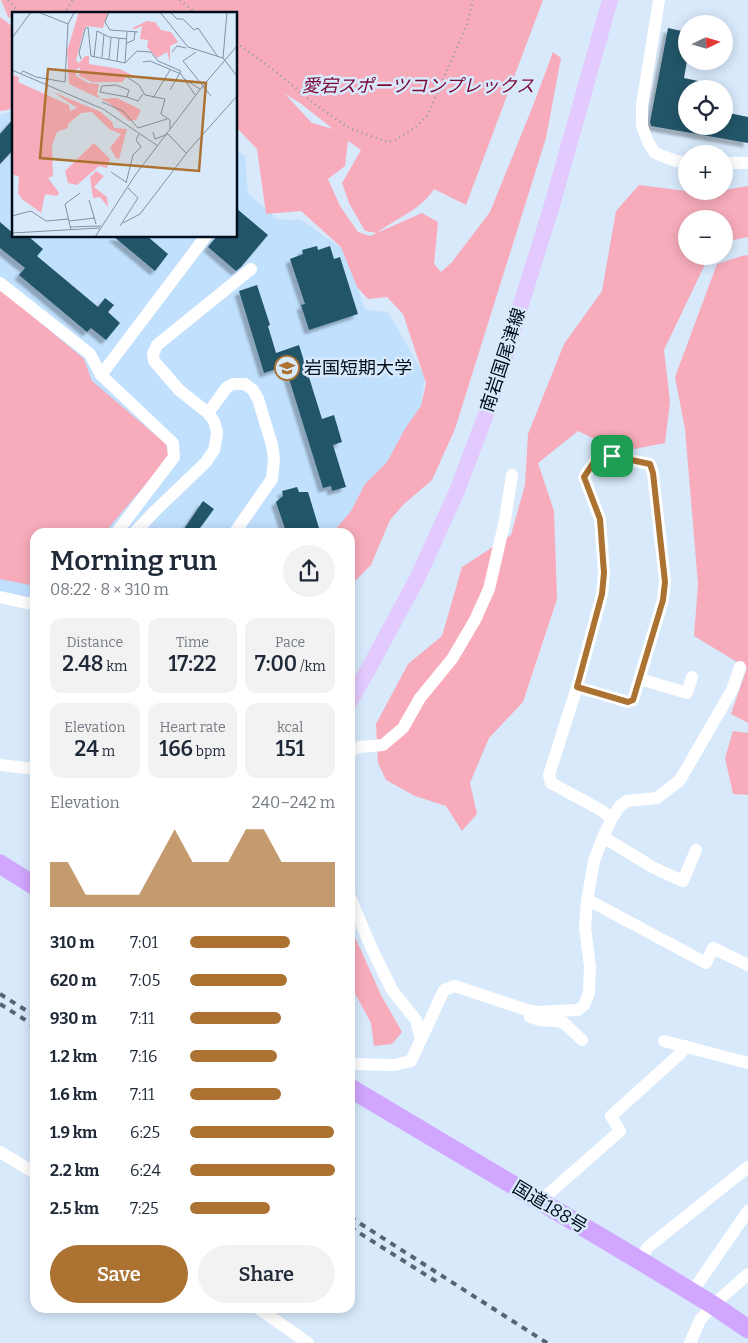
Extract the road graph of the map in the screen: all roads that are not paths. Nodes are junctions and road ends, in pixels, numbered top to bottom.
1 (610, 0) edge
2 (658, 0) edge
3 (678, 160) edge
4 (733, 163) edge
5 (748, 163) edge
6 (204, 238) edge
7 (251, 269) dead end
8 (0, 282) edge
9 (101, 375) junction
10 (208, 413) junction
11 (512, 475) dead end
12 (120, 528) edge
13 (139, 528) edge
14 (239, 528) edge
15 (0, 597) edge
16 (30, 603) edge
17 (740, 667) dead end
18 (692, 676) dead end
19 (640, 679) junction
20 (577, 687) junction
21 (355, 692) edge
22 (355, 748) edge
23 (0, 764) edge
24 (30, 768) edge
25 (612, 818) junction
26 (603, 837) junction
27 (696, 850) dead end
28 (0, 864) edge
29 (30, 883) edge
30 (587, 901) junction
31 (355, 909) edge
32 (748, 965) edge
33 (524, 1009) junction
34 (421, 1040) junction
35 (582, 1040) dead end
36 (664, 1041) dead end
37 (685, 1046) junction
38 (748, 1063) edge
39 (355, 1064) edge
40 (355, 1091) edge
41 (0, 1152) edge
42 (748, 1167) edge
43 (30, 1171) edge
44 (541, 1202) junction
45 (748, 1211) edge
46 (639, 1260) junction
47 (748, 1274) edge
48 (692, 1292) junction
49 (712, 1305) junction
50 (265, 1313) edge
51 (748, 1329) edge
52 (308, 1343) edge
53 (690, 1343) edge

1 - 21 main road, 南岩国尾津線
2 - 3 street
4 - 5 street
6 - 9 street
7 - 10 street
8 - 9 street
9 - 12 street
10 - 13 street
10 - 14 street
11 - 22 street
15 - 16 street
17 - 25 street
18 - 19 street
19 - 20 street
19 - 20 street
20 - 25 street
23 - 24 street
25 - 26 street
26 - 27 street
26 - 30 street
28 - 29 highway
30 - 32 street
30 - 33 street
31 - 34 street
33 - 34 street
33 - 35 street
34 - 39 street
36 - 37 street
37 - 38 street
37 - 44 street
40 - 44 highway, 国道188号
41 - 43 street
42 - 46 street
44 - 46 highway, 国道188号
45 - 48 street
46 - 48 highway, 国道188号
47 - 49 street
48 - 49 highway, 国道188号
49 - 51 highway, 国道188号
49 - 53 street
50 - 52 street

